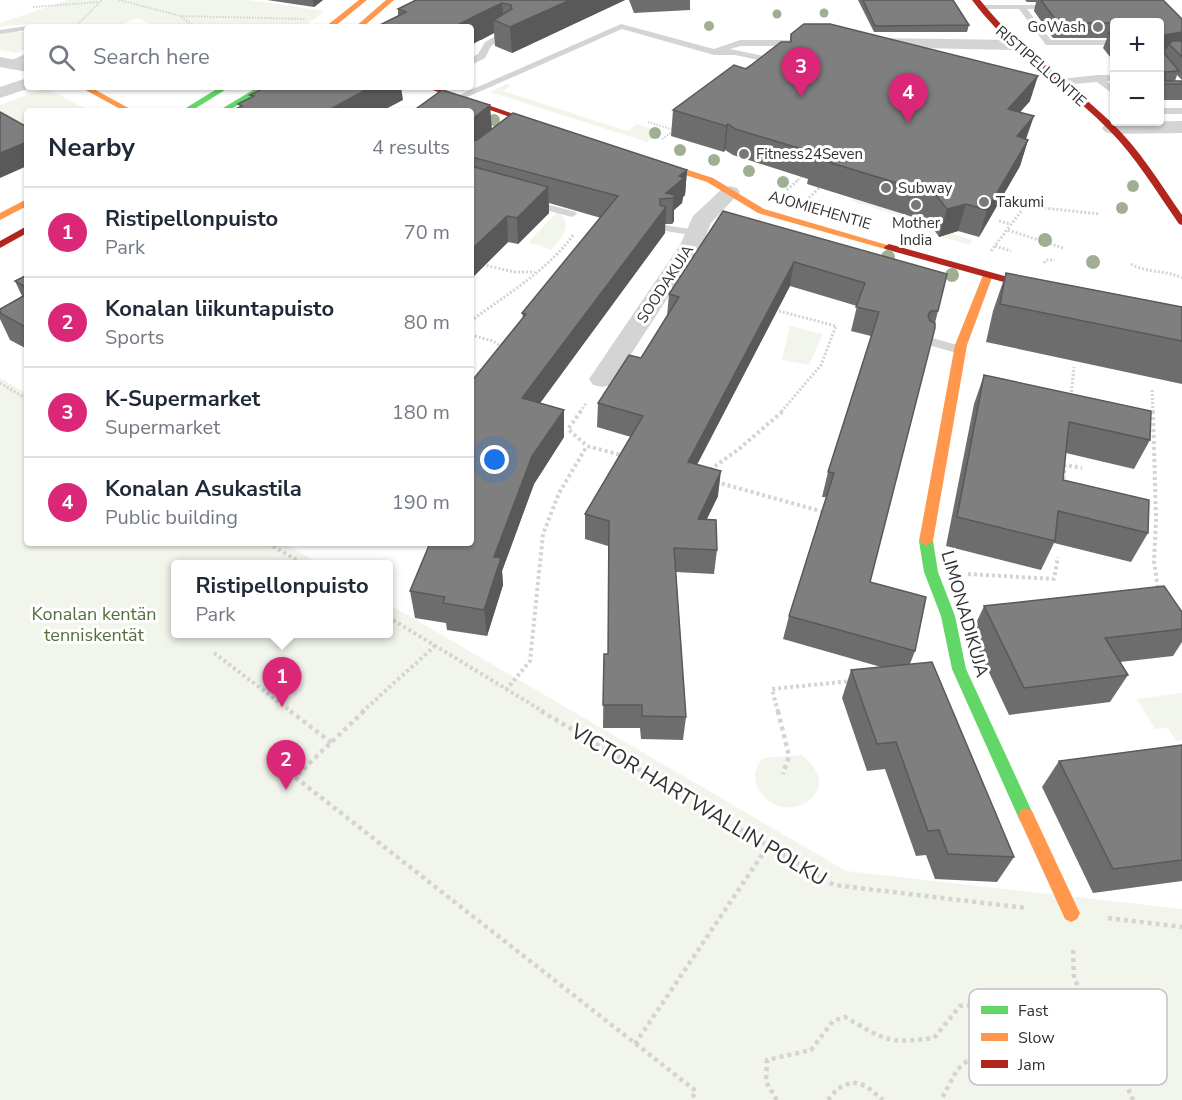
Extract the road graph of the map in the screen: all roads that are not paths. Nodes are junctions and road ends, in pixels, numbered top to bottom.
1 (363, 0) edge
2 (390, 0) edge
3 (978, 4) edge
4 (1022, 7) junction
5 (1066, 7) edge
6 (333, 24) edge
7 (362, 24) edge
8 (24, 28) edge
9 (0, 32) edge
10 (508, 33) edge
11 (806, 43) edge
12 (870, 43) edge
13 (1110, 43) edge
14 (1013, 45) junction
15 (714, 52) junction
16 (24, 57) edge
17 (474, 60) edge
18 (4, 63) edge
19 (781, 65) edge
20 (24, 66) edge
21 (1098, 78) junction
22 (1110, 78) edge
23 (1060, 82) junction
24 (24, 84) edge
25 (1110, 88) edge
26 (90, 90) edge
27 (221, 90) edge
28 (259, 90) edge
29 (437, 90) edge
30 (0, 93) edge
31 (460, 98) junction
32 (124, 108) edge
33 (189, 108) edge
34 (227, 108) edge
35 (1164, 111) edge
36 (1182, 111) edge
37 (1182, 127) edge
38 (1112, 128) junction
39 (566, 133) edge
40 (1126, 143) junction
41 (1182, 143) edge
42 (632, 154) edge
43 (730, 192) junction
44 (516, 198) edge
45 (24, 204) edge
46 (572, 214) edge
47 (0, 217) edge
48 (1182, 222) edge
49 (664, 228) edge
50 (24, 231) edge
51 (696, 234) junction
52 (0, 245) edge
53 (988, 275) junction
54 (1062, 295) edge
55 (929, 341) edge
56 (960, 350) junction
57 (602, 379) road end
58 (1071, 913) road end

1 - 6 street
2 - 7 street
3 - 4 lane
3 - 14 street, RISTIPELLONTIE
4 - 5 lane
4 - 13 lane
8 - 9 lane
10 - 17 lane
11 - 15 lane
12 - 14 street
14 - 23 street, RISTIPELLONTIE
15 - 19 lane
15 - 31 lane
16 - 18 lane
18 - 20 street
21 - 22 lane
21 - 23 lane
21 - 25 lane
23 - 38 street, RISTIPELLONTIE
24 - 30 street
26 - 32 street
27 - 33 street
28 - 34 street
29 - 31 street
31 - 39 street
35 - 36 lane
37 - 38 street
38 - 40 street, RISTIPELLONTIE
40 - 41 street
40 - 48 street, RISTIPELLONTIE
42 - 43 street, AJOMIEHENTIE
43 - 51 street, SOODAKUJA
43 - 53 street, AJOMIEHENTIE
44 - 46 lane
45 - 47 street
49 - 51 lane
50 - 52 street
51 - 57 street, SOODAKUJA
53 - 54 street, AJOMIEHENTIE
53 - 56 street, LIMONADIKUJA
55 - 56 lane
56 - 58 street, LIMONADIKUJA

